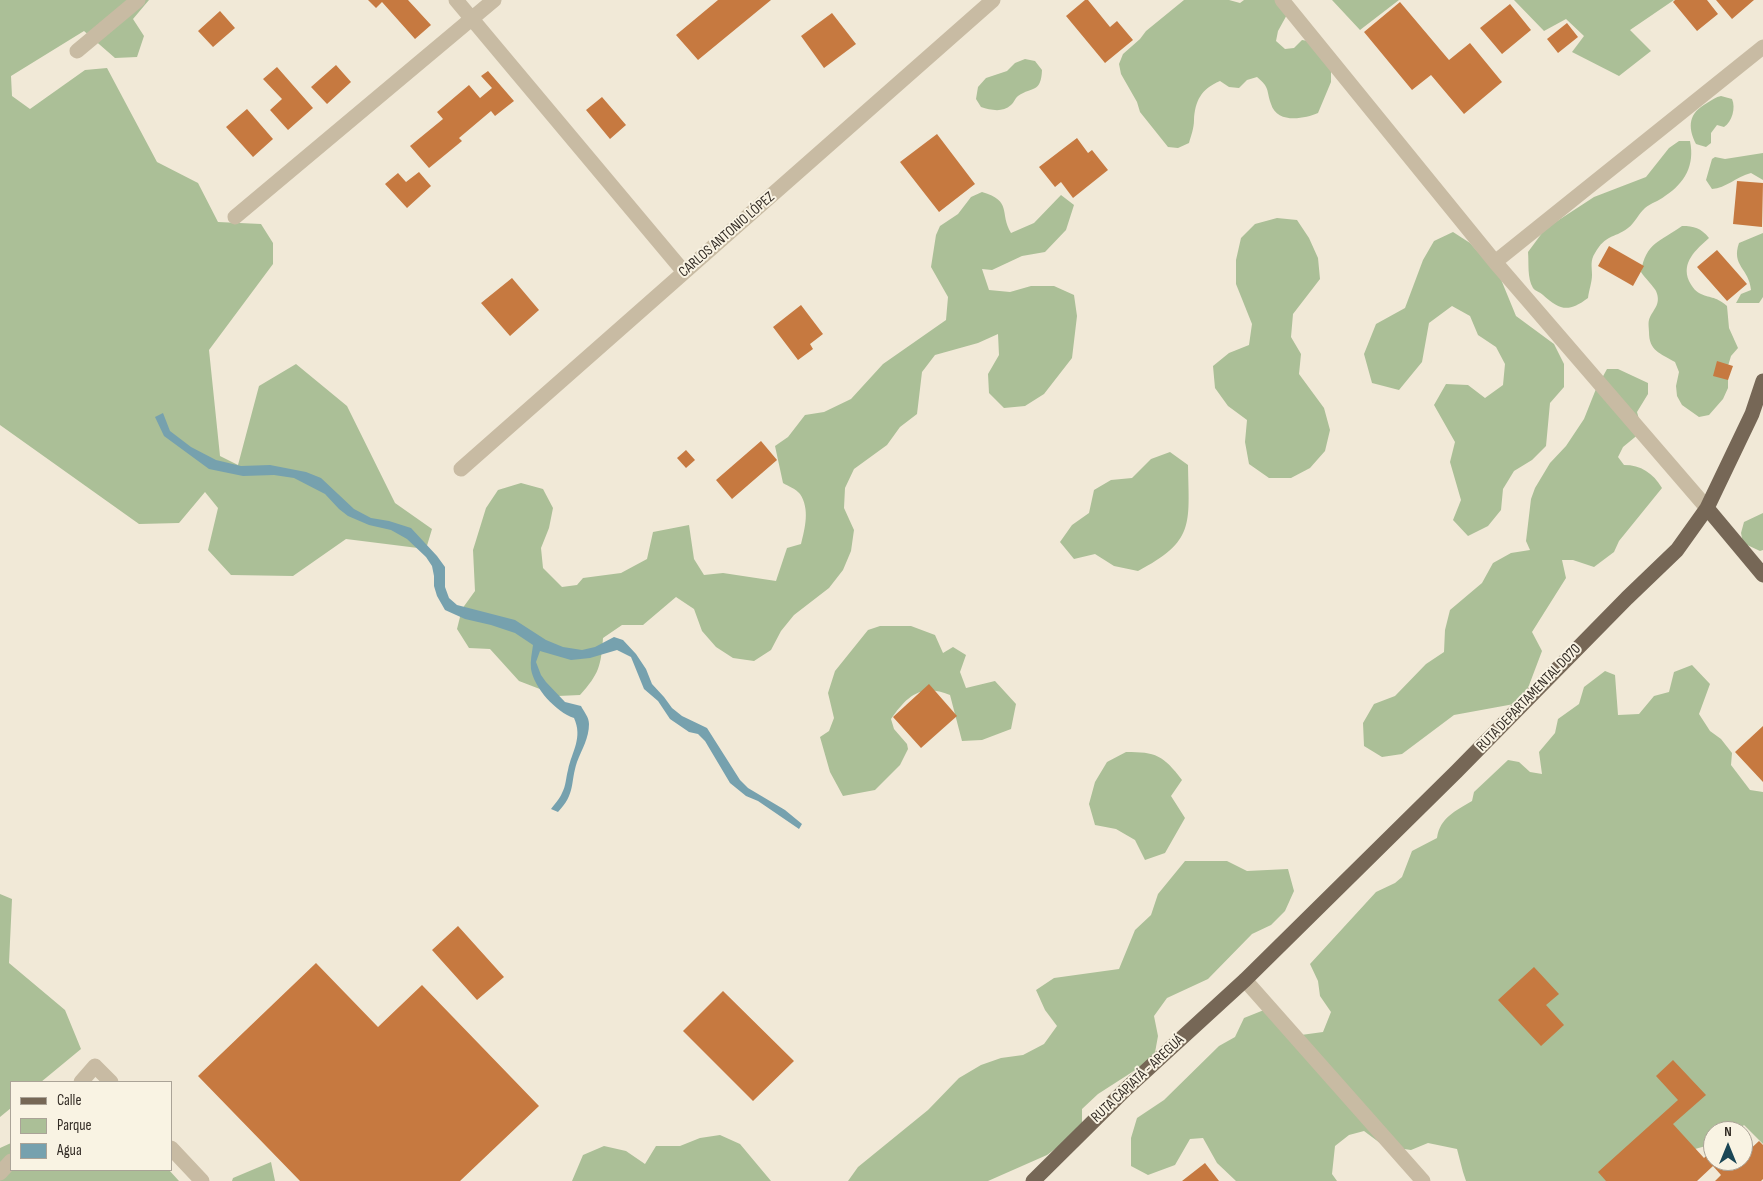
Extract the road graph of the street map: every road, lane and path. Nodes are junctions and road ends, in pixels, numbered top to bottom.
1 (138, 0) edge
2 (456, 0) edge
3 (494, 0) edge
4 (993, 0) edge
5 (1282, 0) edge
6 (472, 19) junction
7 (1763, 47) edge
8 (77, 51) dead end
9 (235, 217) dead end
10 (1495, 262) junction
11 (684, 272) junction
12 (1763, 381) edge
13 (461, 469) dead end
14 (1707, 508) junction
15 (1763, 575) edge
16 (1245, 980) junction
17 (82, 1081) edge
18 (110, 1081) edge
19 (172, 1149) edge
20 (10, 1161) edge
21 (0, 1173) edge
22 (202, 1181) edge
23 (1033, 1181) edge
24 (1423, 1181) edge

1 - 8 street
2 - 6 street
3 - 6 street
4 - 11 street, CARLOS ANTONIO LÓPEZ
5 - 10 street
6 - 9 street
6 - 11 street
7 - 10 street
10 - 14 street
11 - 13 street, CARLOS ANTONIO LÓPEZ
12 - 14 main road, RUTA DEPARTAMENTAL D070
14 - 15 main road
14 - 16 main road, RUTA DEPARTAMENTAL D070
16 - 23 main road, RUTA CAPIATÁ - AREGUÁ
16 - 24 street
17 - 18 street
19 - 22 street
20 - 21 street

